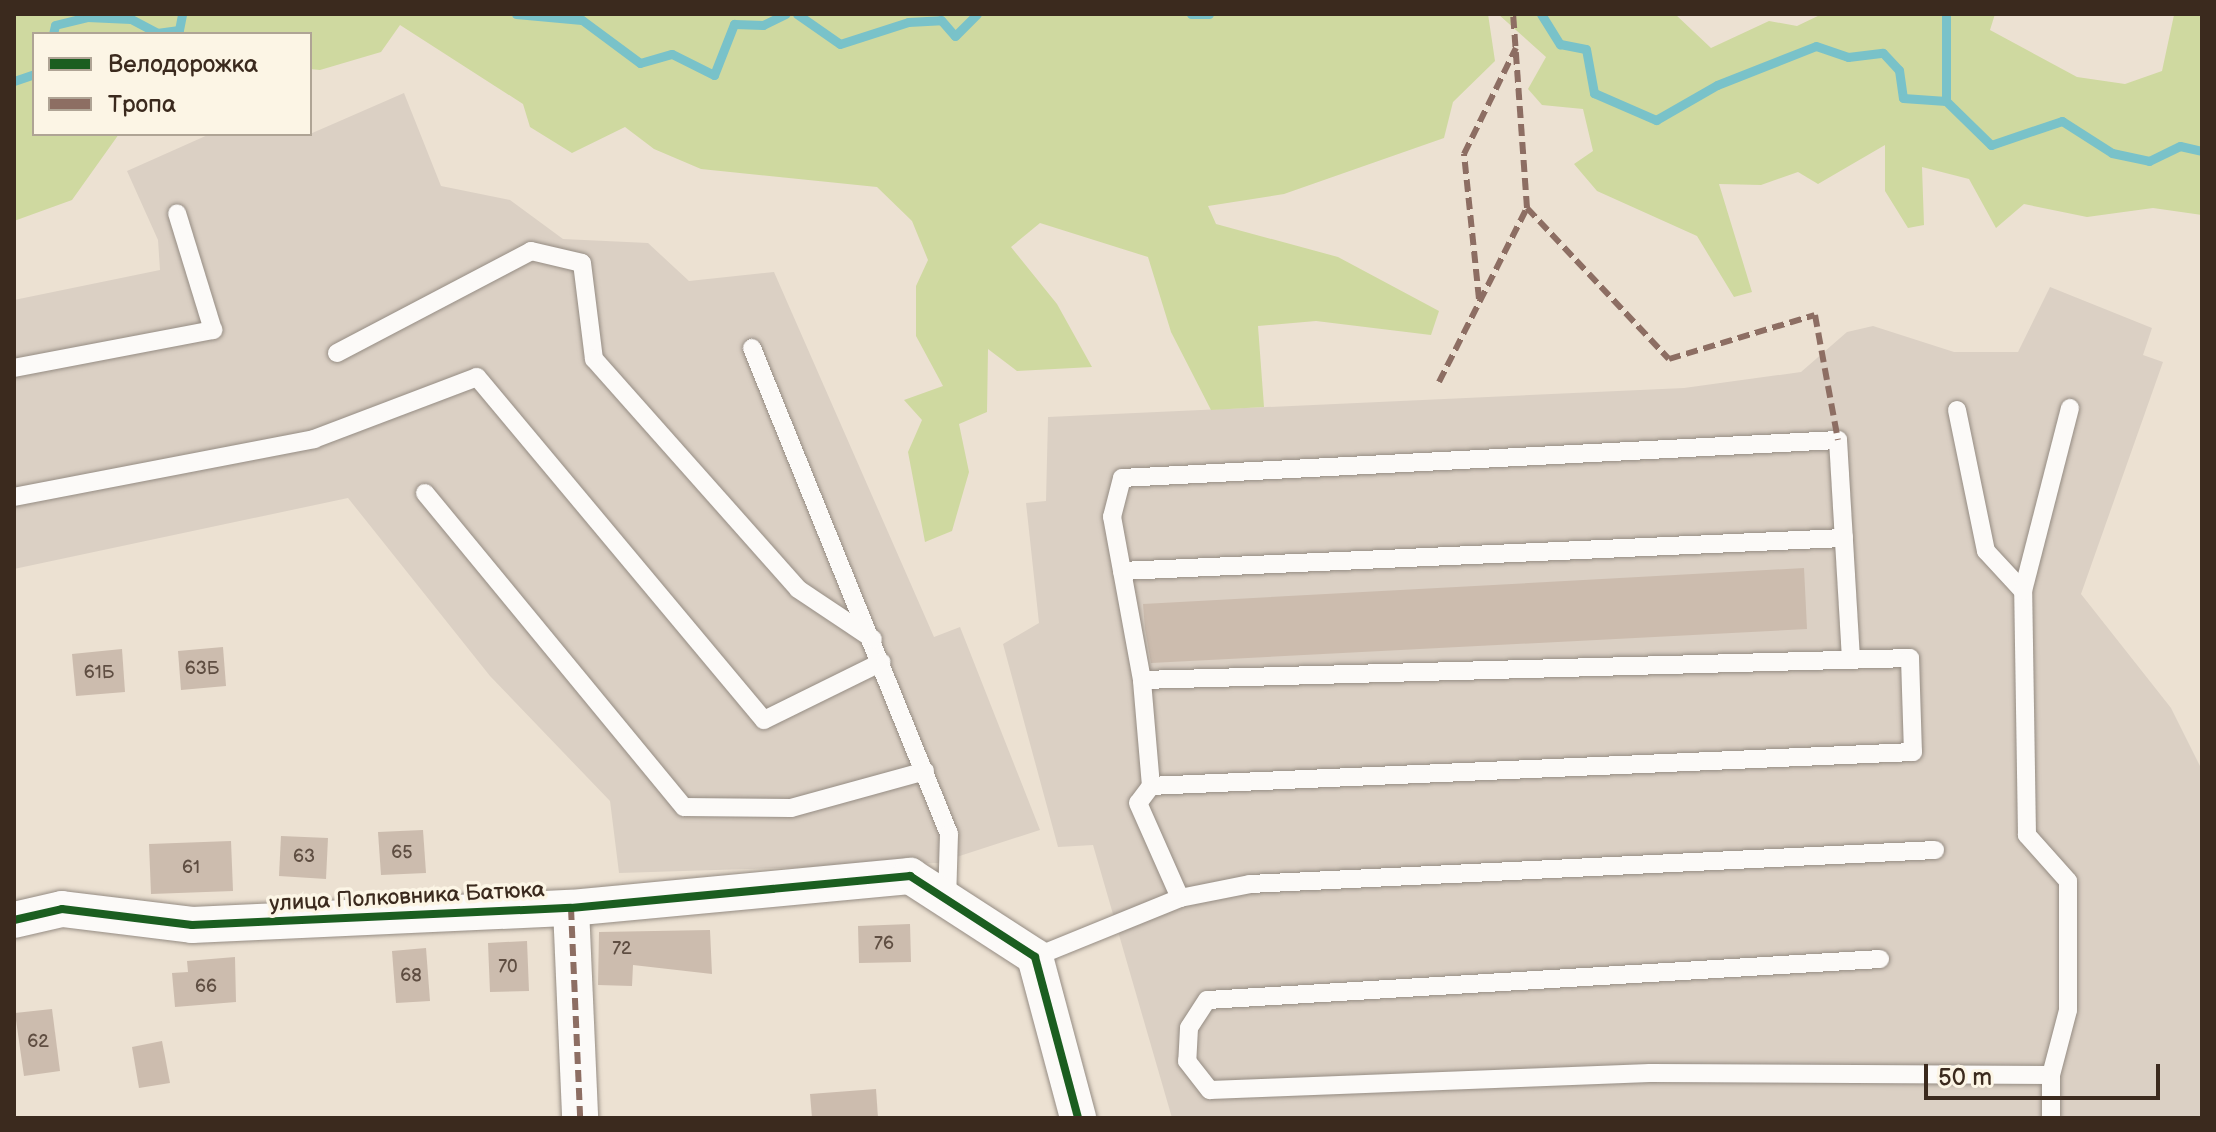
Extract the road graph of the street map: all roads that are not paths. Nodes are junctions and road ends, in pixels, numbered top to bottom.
1 (177, 213) dead end
2 (752, 348) dead end
3 (337, 353) dead end
4 (14, 368) edge
5 (2070, 408) dead end
6 (1957, 410) dead end
7 (425, 493) dead end
8 (14, 497) edge
9 (1844, 538) junction
10 (1122, 571) junction
11 (2023, 591) junction
12 (873, 639) junction
13 (1851, 660) junction
14 (882, 662) junction
15 (1142, 680) junction
16 (925, 771) junction
17 (1151, 786) junction
18 (1935, 850) dead end
19 (1180, 898) junction
20 (947, 900) junction
21 (571, 908) junction
22 (14, 920) edge
23 (1035, 957) junction
24 (1880, 959) dead end
25 (2051, 1075) junction
26 (580, 1118) edge
27 (1078, 1118) edge
28 (2051, 1118) edge

1 - 4 lane
2 - 12 lane
3 - 12 lane
5 - 11 lane
6 - 11 lane
7 - 16 lane
8 - 14 lane
9 - 10 lane
9 - 10 lane
9 - 13 lane
10 - 15 lane
11 - 25 lane
12 - 14 lane
13 - 15 lane
13 - 17 lane
14 - 16 lane
15 - 17 lane
16 - 20 lane
17 - 19 lane
18 - 19 lane
19 - 23 lane
20 - 21 street, улица Полковника Батюка
20 - 23 street, улица Полковника Батюка
21 - 22 street, улица Полковника Батюка
21 - 26 street
23 - 27 street
24 - 25 lane
25 - 28 lane

